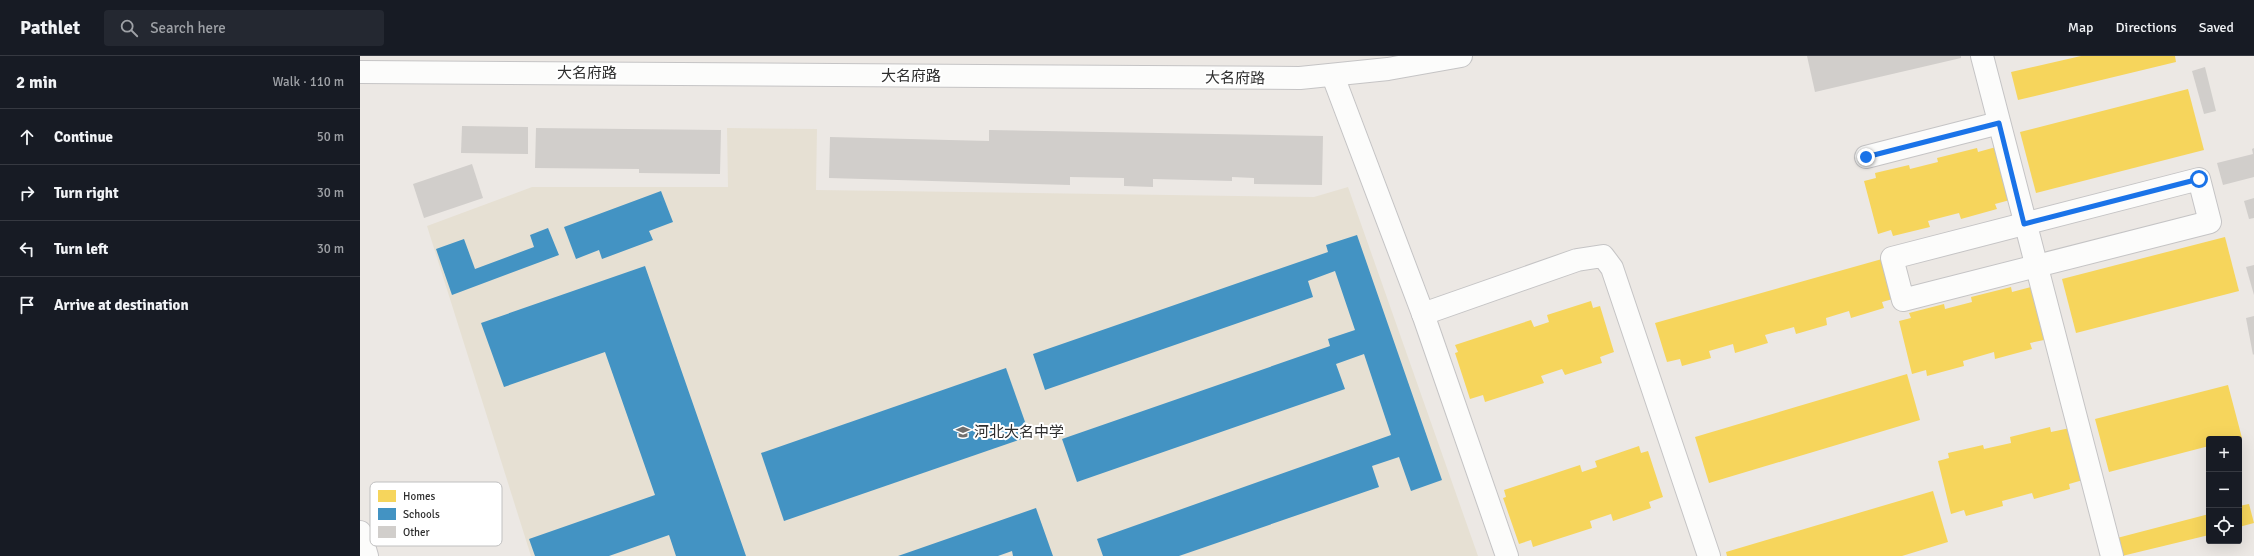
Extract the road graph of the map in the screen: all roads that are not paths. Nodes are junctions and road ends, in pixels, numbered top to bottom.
1 (1461, 56) edge
2 (1982, 56) edge
3 (360, 72) edge
4 (1333, 76) junction
5 (1999, 123) junction
6 (1866, 157) dead end
7 (2024, 224) junction
8 (2035, 266) junction
9 (1423, 314) junction
10 (360, 532) edge
11 (367, 556) edge
12 (1507, 556) edge
13 (1709, 556) edge
14 (2112, 556) edge

1 - 4 street, 大名府路
2 - 5 street
3 - 4 street, 大名府路
4 - 9 street
5 - 6 street
5 - 7 street
7 - 8 street
7 - 8 street
7 - 8 street
8 - 14 street
9 - 12 street
9 - 13 street
10 - 11 street

